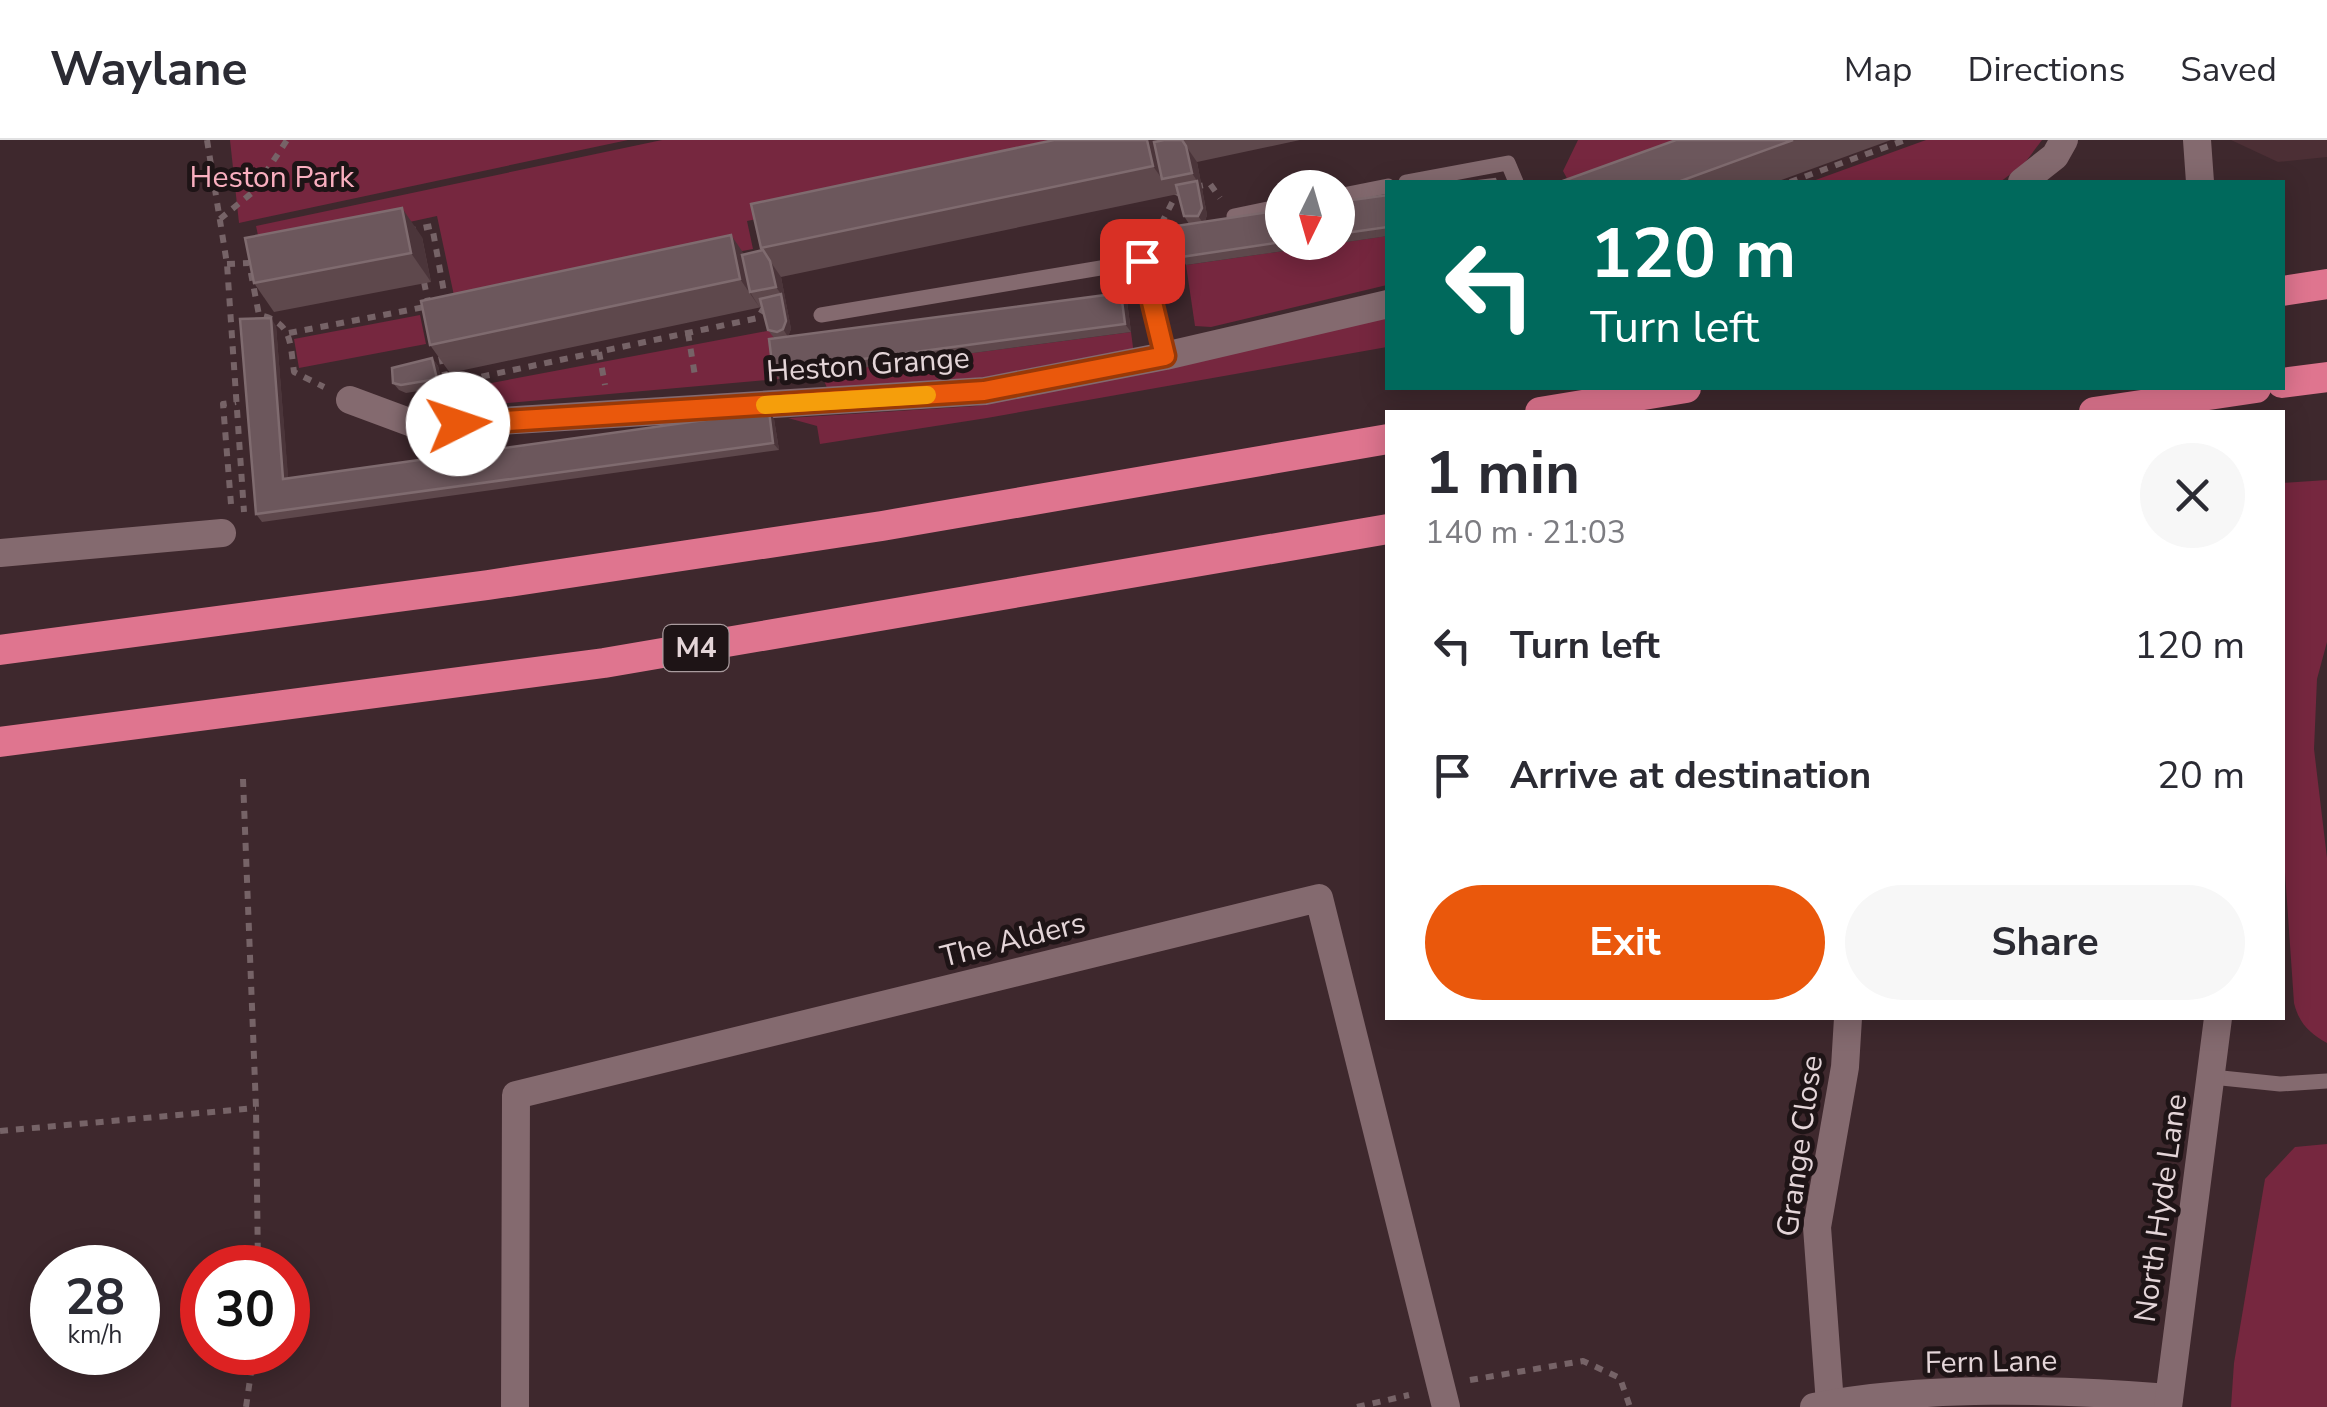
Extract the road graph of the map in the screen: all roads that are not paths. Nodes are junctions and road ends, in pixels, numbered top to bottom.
1 (2064, 140) edge
2 (2197, 143) edge
3 (1417, 180) edge
4 (1515, 180) edge
5 (2025, 180) edge
6 (2200, 180) edge
7 (1385, 187) edge
8 (1355, 193) edge
9 (1265, 210) edge
10 (1234, 216) edge
11 (2327, 284) edge
12 (2285, 291) edge
13 (1385, 305) edge
14 (821, 315) road end
15 (1165, 356) junction
16 (2327, 377) edge
17 (2285, 384) edge
18 (1674, 390) edge
19 (2242, 390) edge
20 (350, 400) road end
21 (1552, 410) edge
22 (2108, 410) edge
23 (1385, 440) edge
24 (234, 530) road end
25 (1385, 531) edge
26 (0, 552) edge
27 (0, 650) edge
28 (0, 742) edge
29 (1848, 1020) edge
30 (2218, 1020) edge
31 (2212, 1076) junction
32 (2327, 1081) edge
33 (2168, 1403) edge
34 (1822, 1405) edge
35 (514, 1407) edge
36 (1446, 1407) edge

1 - 5 street
2 - 6 street
3 - 4 lane
7 - 8 lane
9 - 10 lane
11 - 12 highway
13 - 15 street, Heston Grange
14 - 15 lane
15 - 20 street, Heston Grange
16 - 17 highway
18 - 21 highway
19 - 22 highway
23 - 27 highway
24 - 26 street
25 - 28 highway, M4
29 - 34 street, Grange Close
30 - 31 street, North Hyde Lane
31 - 32 lane
31 - 33 street, North Hyde Lane
33 - 34 street, Fern Lane
35 - 36 street, The Alders

